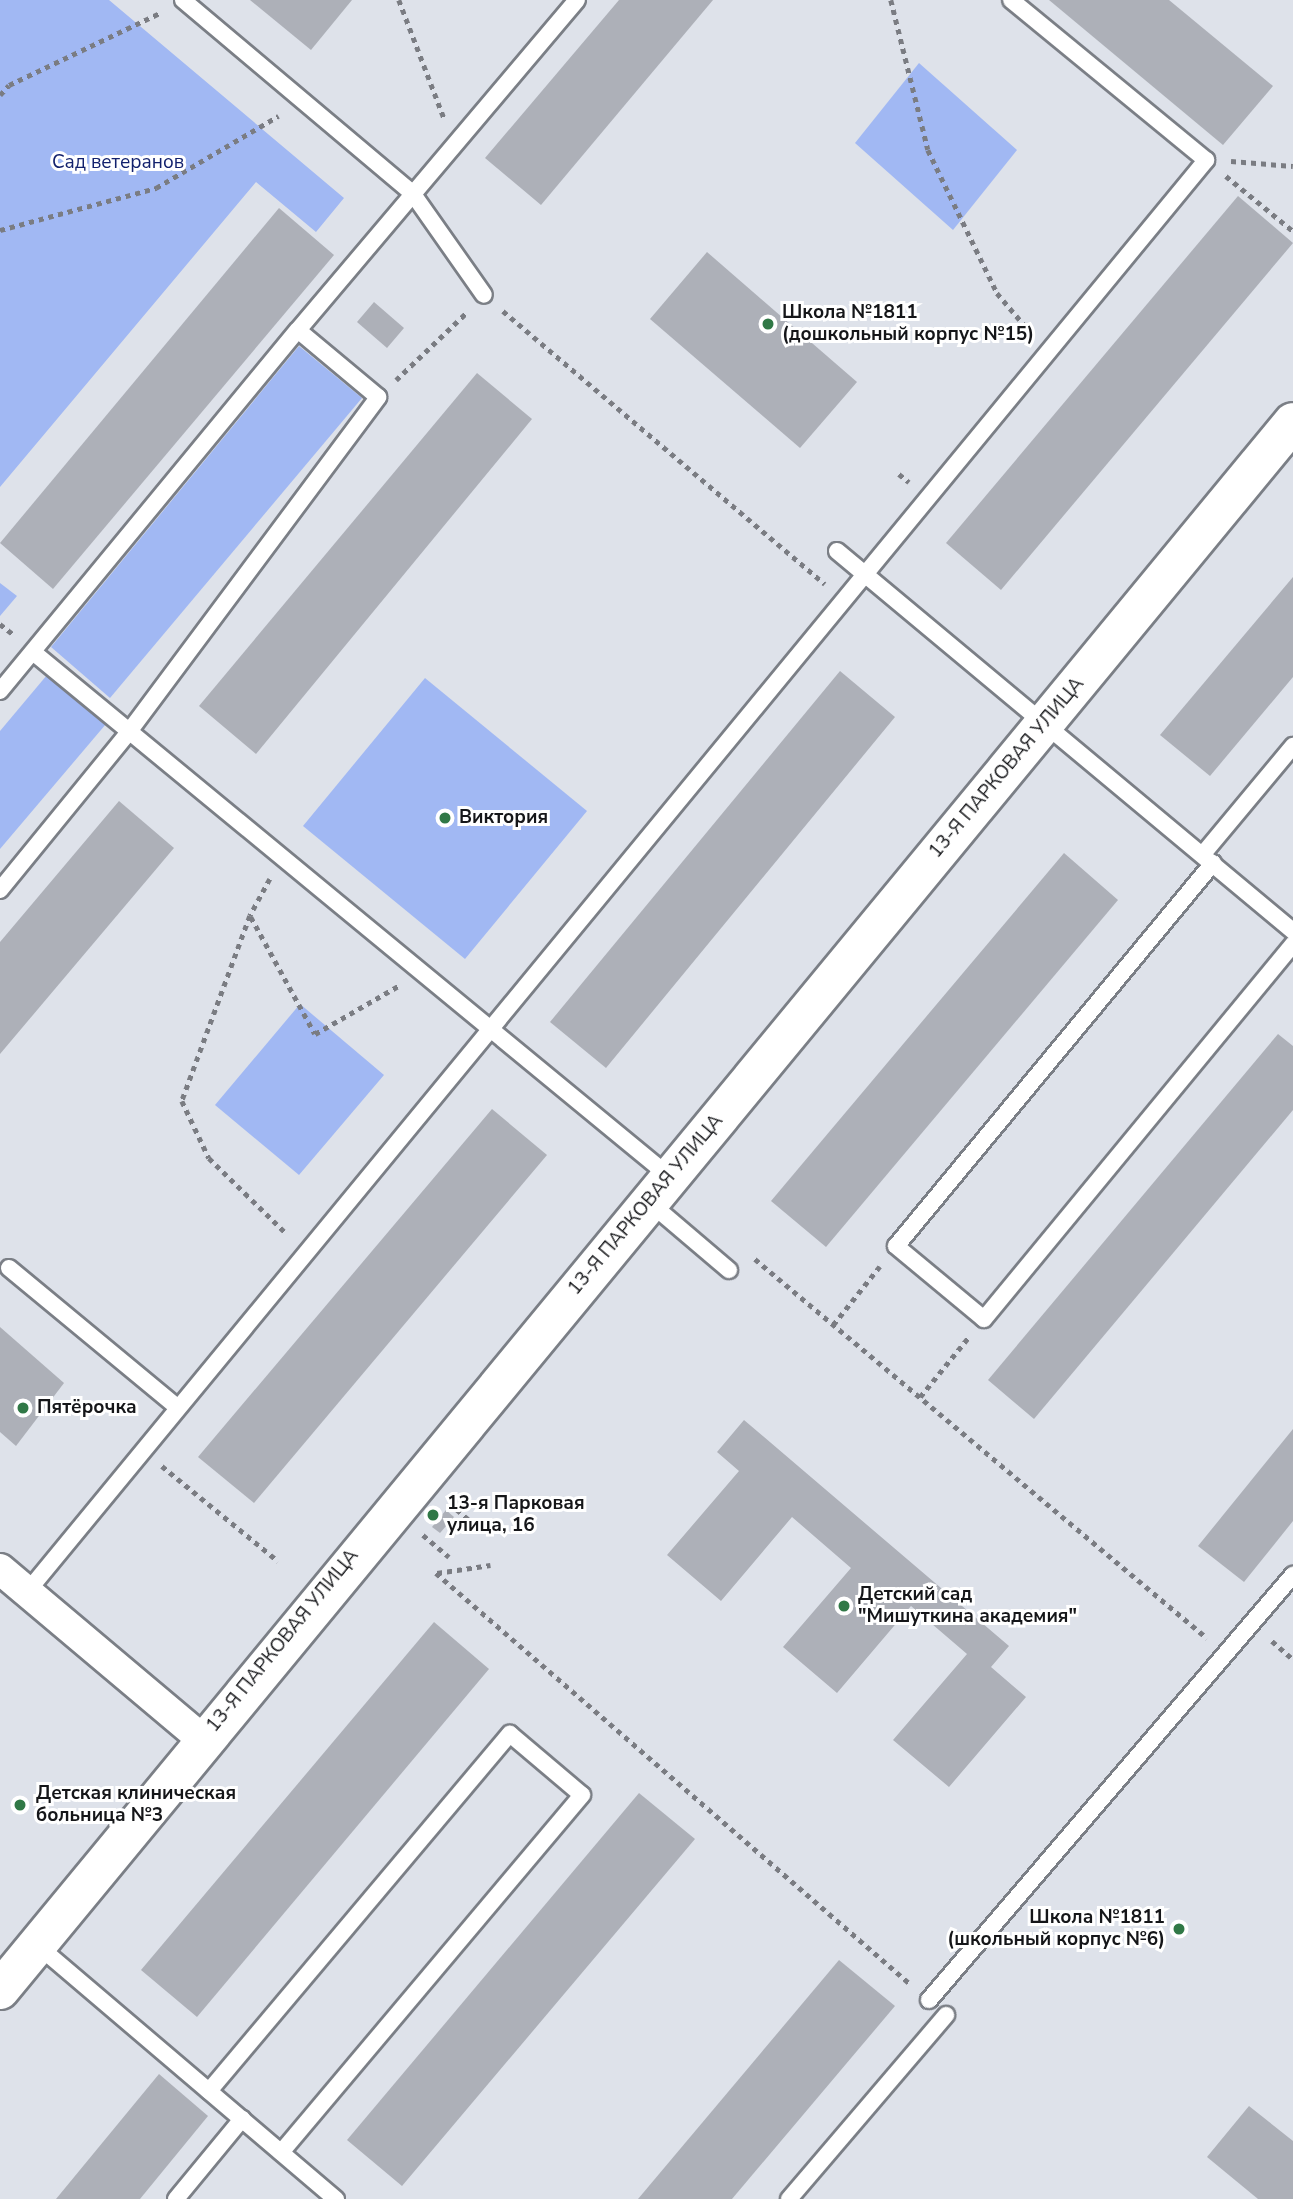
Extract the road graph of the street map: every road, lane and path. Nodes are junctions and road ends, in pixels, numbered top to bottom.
1 (399, 0) edge
2 (577, 0) edge
3 (891, 0) edge
4 (1011, 0) edge
5 (184, 1) edge
6 (0, 95) edge
7 (303, 102) junction
8 (454, 145) junction
9 (1206, 160) junction
10 (1293, 166) edge
11 (413, 194) junction
12 (0, 230) edge
13 (1293, 231) edge
14 (484, 295) junction
15 (298, 330) junction
16 (1045, 349) junction
17 (378, 397) junction
18 (1293, 422) edge
19 (837, 551) dead end
20 (862, 570) junction
21 (842, 598) junction
22 (33, 652) junction
23 (0, 691) edge
24 (1045, 722) junction
25 (128, 733) junction
26 (1293, 746) edge
27 (282, 858) junction
28 (1208, 858) junction
29 (0, 890) edge
30 (250, 916) junction
31 (1293, 931) edge
32 (1293, 944) edge
33 (423, 972) junction
34 (491, 1027) junction
35 (659, 1189) junction
36 (896, 1246) junction
37 (742, 1249) dead end
38 (305, 1252) junction
39 (9, 1268) dead end
40 (729, 1270) dead end
41 (984, 1319) junction
42 (833, 1325) junction
43 (920, 1397) junction
44 (178, 1408) junction
45 (144, 1451) junction
46 (439, 1507) dead end
47 (426, 1523) dead end
48 (475, 1525) dead end
49 (449, 1557) dead end
50 (278, 1561) dead end
51 (490, 1565) dead end
52 (0, 1569) edge
53 (1293, 1575) edge
54 (27, 1592) junction
55 (1270, 1640) dead end
56 (1228, 1655) junction
57 (1293, 1659) edge
58 (202, 1739) junction
59 (36, 1944) junction
60 (0, 1990) edge
61 (929, 2000) joint
62 (946, 2015) dead end
63 (209, 2091) junction
64 (242, 2119) junction
65 (281, 2152) junction
66 (176, 2199) edge
67 (336, 2199) edge
68 (789, 2199) edge

1 - 8 path
2 - 8 lane
3 - 16 path
4 - 9 lane
5 - 6 path
5 - 7 lane
7 - 11 lane
7 - 12 path
8 - 11 lane
9 - 10 path
9 - 13 path
9 - 16 lane
11 - 14 lane
11 - 15 lane
14 - 17 path
14 - 21 path
15 - 17 lane
15 - 22 lane
16 - 20 lane
17 - 25 lane
18 - 24 street, 13-Я ПАРКОВАЯ УЛИЦА
19 - 20 lane
20 - 21 lane
20 - 24 lane
21 - 34 lane
22 - 23 lane
22 - 25 lane
24 - 28 lane
24 - 35 street, 13-Я ПАРКОВАЯ УЛИЦА
25 - 27 lane
25 - 29 lane
26 - 28 lane
27 - 30 path
27 - 33 lane
28 - 31 lane
28 - 36 lane
30 - 33 path
30 - 38 path
32 - 41 lane
33 - 34 lane
34 - 35 lane
34 - 38 lane
35 - 40 lane
35 - 58 street, 13-Я ПАРКОВАЯ УЛИЦА
36 - 41 lane
36 - 42 path
37 - 42 path
38 - 44 lane
39 - 44 lane
41 - 43 path
42 - 43 path
43 - 56 path
44 - 45 lane
45 - 50 path
45 - 54 lane
46 - 48 path
47 - 49 path
51 - 61 path
52 - 54 street
53 - 56 lane
54 - 58 street
55 - 57 path
56 - 61 lane
58 - 59 street, 13-Я ПАРКОВАЯ УЛИЦА
59 - 60 street, 13-Я ПАРКОВАЯ УЛИЦА
59 - 63 lane
62 - 68 lane
63 - 64 lane
63 - 65 lane
64 - 65 lane
64 - 66 lane
65 - 67 lane

